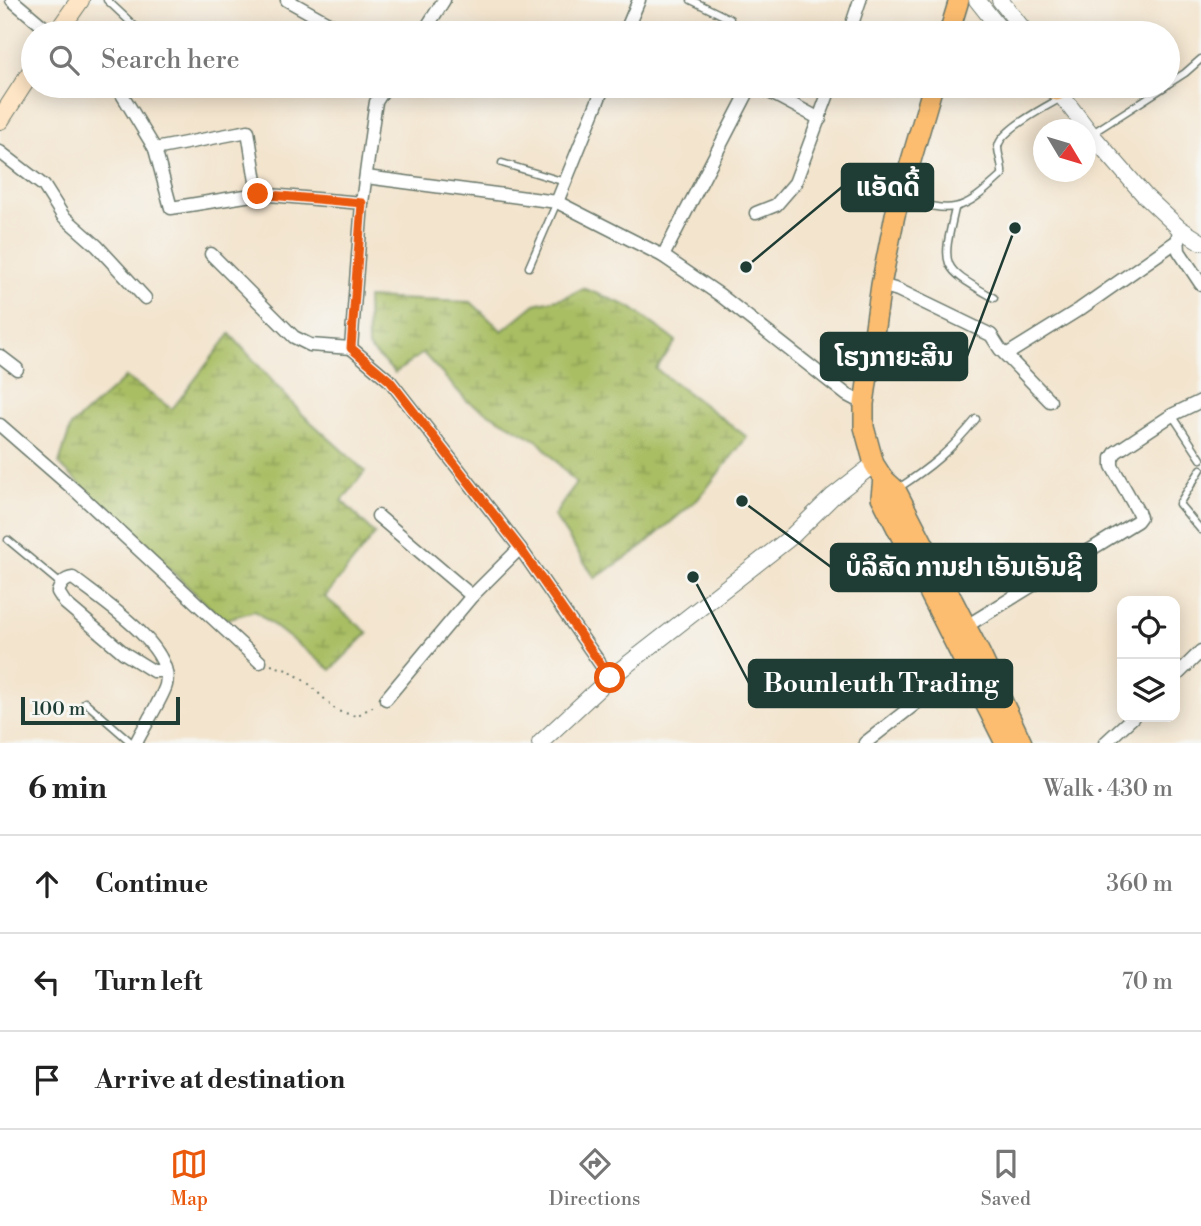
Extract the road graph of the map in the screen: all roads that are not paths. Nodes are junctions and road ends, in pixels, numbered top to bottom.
1 (12, 0) edge
2 (80, 0) edge
3 (107, 0) edge
4 (286, 0) edge
5 (444, 0) edge
6 (639, 0) edge
7 (691, 0) edge
8 (860, 0) edge
9 (959, 0) edge
10 (977, 0) edge
11 (1000, 0) edge
12 (730, 19) dead end
13 (37, 21) edge
14 (71, 21) edge
15 (129, 21) edge
16 (324, 21) edge
17 (431, 21) edge
18 (630, 21) edge
19 (853, 21) edge
20 (953, 21) edge
21 (994, 21) edge
22 (1017, 21) edge
23 (1201, 58) edge
24 (1180, 76) edge
25 (21, 88) edge
26 (124, 98) edge
27 (378, 98) edge
28 (599, 98) edge
29 (745, 98) edge
30 (781, 98) edge
31 (827, 98) edge
32 (930, 98) edge
33 (935, 98) edge
34 (1047, 98) edge
35 (1062, 98) edge
36 (1147, 98) edge
37 (820, 119) junction
38 (1079, 119) edge
39 (0, 120) edge
40 (922, 125) junction
41 (1096, 131) edge
42 (1096, 140) edge
43 (155, 149) junction
44 (0, 152) edge
45 (502, 163) dead end
46 (366, 177) junction
47 (565, 182) junction
48 (258, 194) junction
49 (900, 197) junction
50 (557, 202) junction
51 (362, 203) junction
52 (955, 209) junction
53 (756, 214) dead end
54 (1178, 234) junction
55 (1199, 238) edge
56 (211, 254) dead end
57 (663, 256) junction
58 (529, 267) dead end
59 (1201, 284) edge
60 (881, 285) junction
61 (145, 298) dead end
62 (994, 298) dead end
63 (351, 348) junction
64 (1006, 355) junction
65 (0, 356) edge
66 (17, 369) dead end
67 (1050, 401) dead end
68 (1201, 401) edge
69 (864, 404) junction
70 (1172, 415) junction
71 (976, 419) dead end
72 (0, 425) edge
73 (1201, 459) edge
74 (1201, 469) edge
75 (885, 477) junction
76 (378, 516) dead end
77 (1201, 530) edge
78 (8, 540) dead end
79 (520, 548) junction
80 (61, 584) junction
81 (472, 596) junction
82 (965, 627) junction
83 (1201, 651) edge
84 (973, 658) junction
85 (260, 662) road end
86 (165, 671) junction
87 (1180, 672) edge
88 (610, 678) junction
89 (386, 699) road end
90 (85, 702) dead end
91 (1128, 722) edge
92 (134, 743) edge
93 (540, 743) edge
94 (865, 743) edge
95 (1005, 743) edge
96 (1022, 743) edge
97 (1105, 743) edge

1 - 13 street
2 - 14 main road
3 - 15 lane
4 - 16 street
5 - 17 street
6 - 18 street
7 - 12 lane
8 - 19 street
9 - 20 main road
10 - 21 street
11 - 22 street
23 - 24 lane
25 - 39 main road
26 - 43 street
27 - 46 street
28 - 47 street
29 - 57 street
30 - 37 street
31 - 37 street
32 - 40 main road
33 - 40 main road
34 - 52 lane
35 - 38 street
36 - 41 lane
37 - 53 street
40 - 49 main road
42 - 54 street
43 - 48 street
43 - 48 street
44 - 61 street
45 - 47 lane
46 - 50 street
46 - 51 street
47 - 50 street
48 - 51 street
49 - 52 lane
49 - 60 main road
50 - 57 street
50 - 58 lane
51 - 63 street
52 - 62 lane
54 - 55 street
54 - 59 street
54 - 64 street
56 - 63 street
57 - 69 street
60 - 64 street
60 - 69 main road
63 - 79 street
64 - 67 street
65 - 66 street
68 - 70 street
69 - 75 main road
70 - 73 lane
70 - 82 street
71 - 75 lane
72 - 85 street
74 - 77 lane
75 - 82 main road
75 - 84 main road
75 - 88 street
76 - 81 street
78 - 80 lane
79 - 81 street
79 - 88 street
80 - 86 street
80 - 86 street
81 - 89 street
82 - 84 main road
83 - 87 street
84 - 94 street
84 - 95 main road
84 - 96 main road
86 - 92 street
88 - 93 street
90 - 92 lane
91 - 97 street

